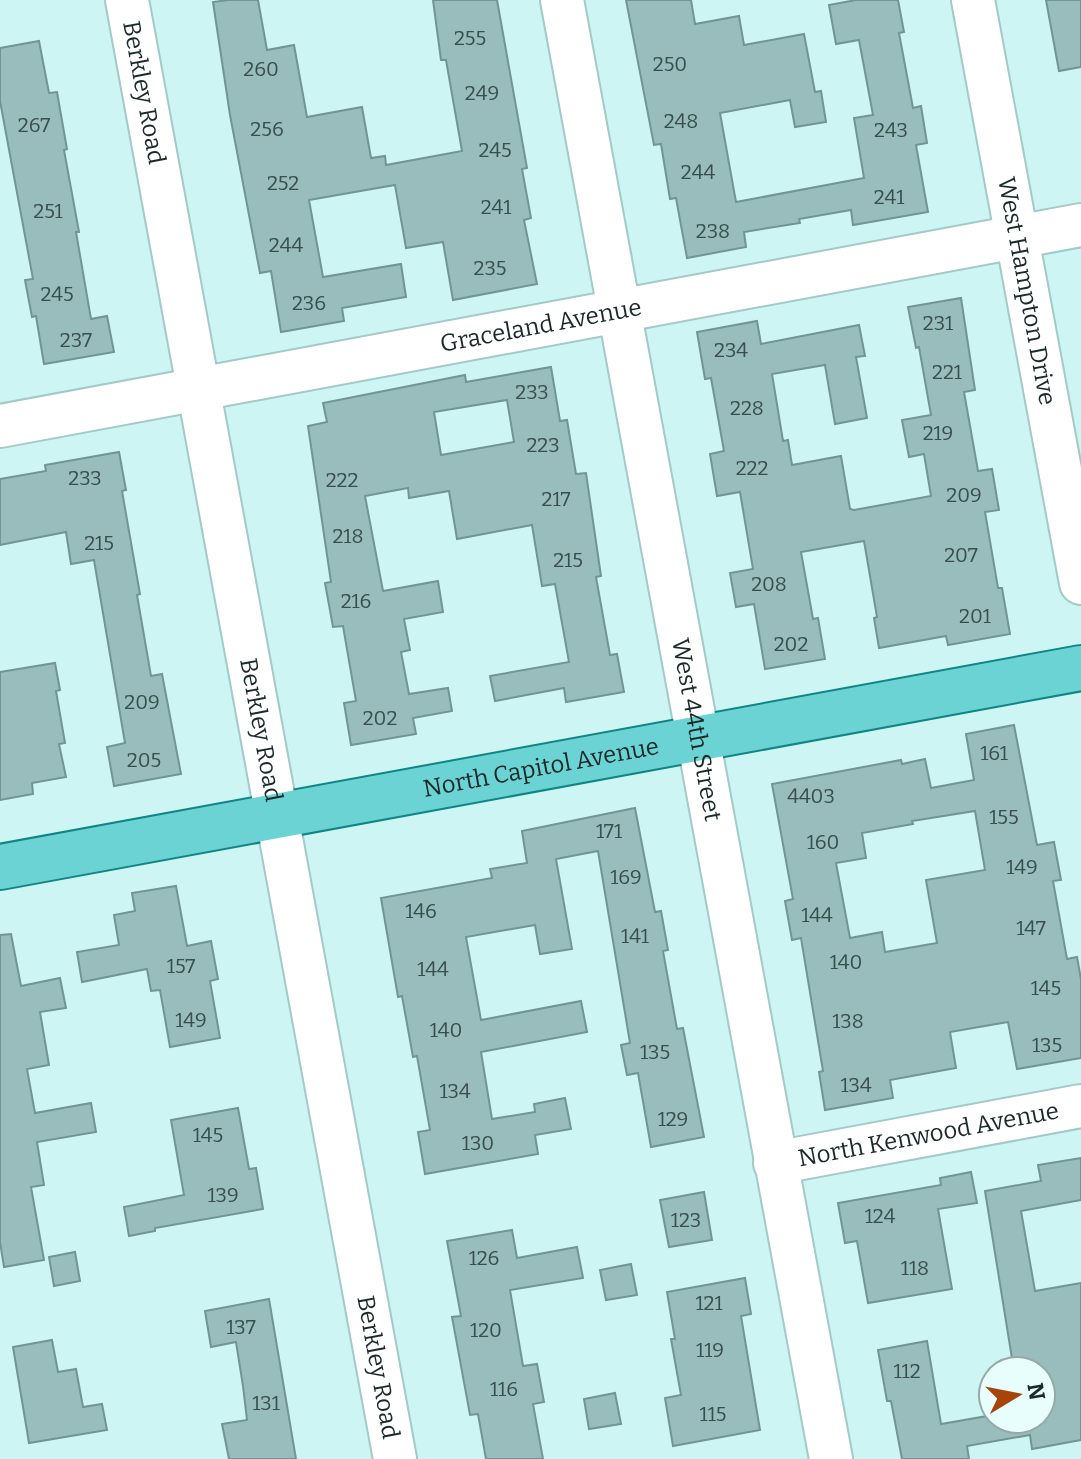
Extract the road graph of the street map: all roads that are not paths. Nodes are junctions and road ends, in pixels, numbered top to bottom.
1 (127, 0) edge
2 (562, 0) edge
3 (973, 0) edge
4 (1081, 225) edge
5 (1016, 237) junction
6 (618, 310) junction
7 (199, 389) junction
8 (0, 426) edge
9 (1081, 583) edge
10 (1081, 668) edge
11 (699, 739) junction
12 (276, 816) junction
13 (0, 867) edge
14 (1081, 1106) edge
15 (775, 1163) junction
16 (395, 1459) edge
17 (831, 1459) edge

1 - 7 street, Berkley Road
2 - 6 street, West 44th Street
3 - 5 street, West Hampton Drive
4 - 5 street, Graceland Avenue
5 - 6 street, Graceland Avenue
5 - 9 street, West Hampton Drive
6 - 7 street, Graceland Avenue
6 - 11 street, West 44th Street
7 - 8 street, Graceland Avenue
7 - 12 street, Berkley Road
10 - 11 main road, North Capitol Avenue
11 - 12 main road, North Capitol Avenue
11 - 15 street, West 44th Street
12 - 13 main road, North Capitol Avenue
12 - 16 street, Berkley Road
14 - 15 street, North Kenwood Avenue
15 - 17 street, West 44th Street

